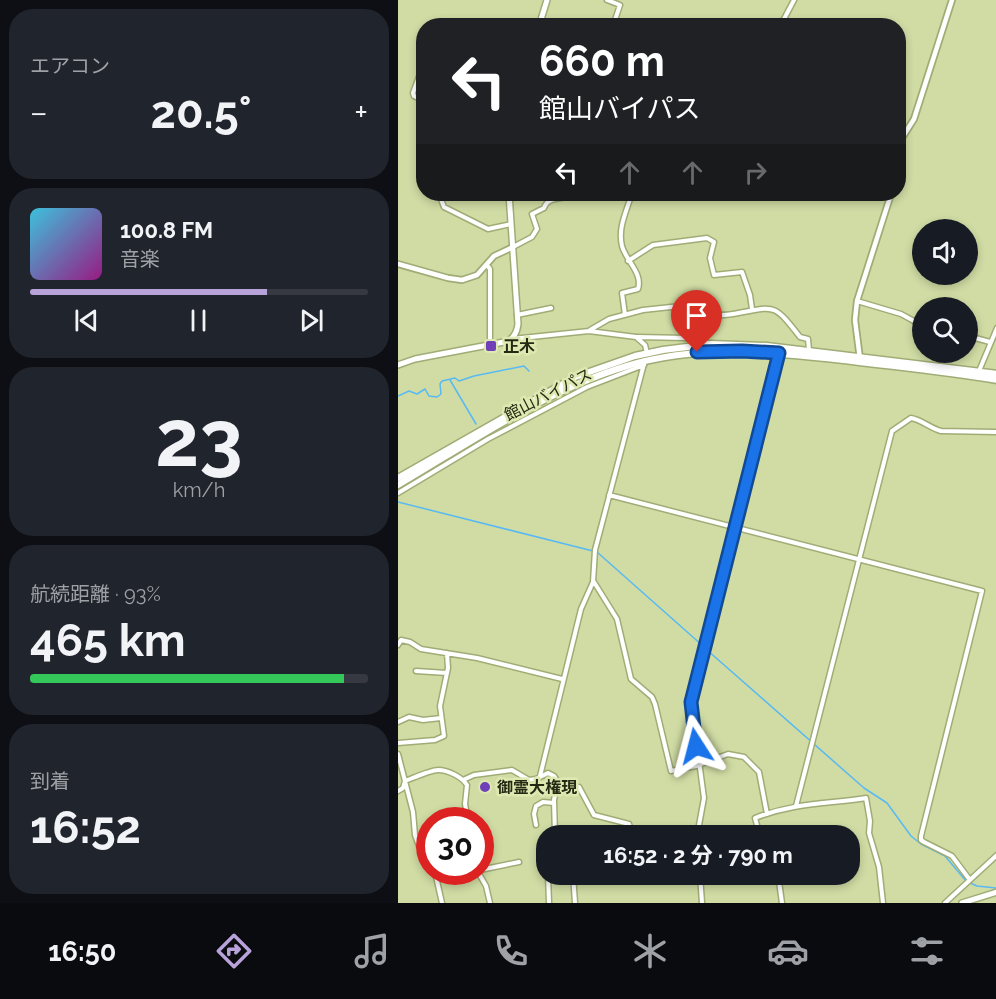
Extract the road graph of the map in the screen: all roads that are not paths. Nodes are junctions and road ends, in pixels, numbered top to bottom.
1 (547, 0) edge
2 (607, 0) edge
3 (794, 0) edge
4 (952, 0) edge
5 (541, 18) edge
6 (616, 18) edge
7 (785, 18) edge
8 (906, 132) edge
9 (442, 201) edge
10 (509, 201) edge
11 (548, 201) edge
12 (629, 201) edge
13 (889, 201) edge
14 (510, 224) junction
15 (513, 247) junction
16 (628, 261) junction
17 (398, 264) edge
18 (487, 265) junction
19 (857, 301) junction
20 (551, 308) dead end
21 (752, 309) junction
22 (517, 315) junction
23 (625, 315) junction
24 (912, 320) edge
25 (996, 328) edge
26 (589, 330) junction
27 (636, 337) junction
28 (511, 339) junction
29 (978, 339) edge
30 (990, 342) junction
31 (711, 344) junction
32 (490, 345) junction
33 (809, 350) junction
34 (647, 353) junction
35 (779, 353) junction
36 (860, 359) junction
37 (644, 363) junction
38 (398, 365) edge
39 (979, 371) junction
40 (996, 374) edge
41 (996, 380) edge
42 (996, 432) edge
43 (398, 478) edge
44 (398, 485) edge
45 (398, 493) edge
46 (609, 495) junction
47 (735, 526) junction
48 (858, 559) junction
49 (593, 582) junction
50 (398, 645) edge
51 (447, 653) junction
52 (416, 671) dead end
53 (447, 673) junction
54 (563, 680) junction
55 (440, 718) junction
56 (398, 722) edge
57 (398, 743) edge
58 (398, 754) edge
59 (699, 765) junction
60 (540, 776) junction
61 (463, 780) junction
62 (405, 781) junction
63 (558, 787) junction
64 (398, 791) edge
65 (554, 803) junction
66 (796, 806) junction
67 (465, 807) edge
68 (767, 814) junction
69 (536, 825) dead end
70 (555, 825) edge
71 (629, 825) edge
72 (699, 825) edge
73 (757, 825) edge
74 (416, 838) edge
75 (996, 855) edge
76 (519, 862) dead end
77 (494, 868) edge
78 (969, 881) junction
79 (438, 885) edge
80 (486, 885) edge
81 (549, 885) edge
82 (574, 885) edge
83 (701, 885) edge
84 (780, 885) edge
85 (996, 892) edge
86 (442, 903) edge
87 (490, 903) edge
88 (550, 903) edge
89 (575, 903) edge
90 (702, 903) edge
91 (782, 903) edge
92 (883, 903) edge
93 (945, 903) edge
94 (962, 903) edge

1 - 5 main road
2 - 6 street
3 - 7 street
4 - 8 street
9 - 14 street
10 - 14 main road
11 - 15 street
12 - 16 street
13 - 19 street
14 - 15 main road
15 - 18 street
15 - 22 main road
16 - 21 street
16 - 23 street
17 - 18 street
18 - 32 street
19 - 24 street
19 - 36 street
20 - 22 street
21 - 23 street
21 - 33 street
22 - 28 main road
23 - 26 street
25 - 30 street
26 - 27 street
26 - 28 street
27 - 31 street
27 - 34 street
28 - 32 main road
29 - 30 street
30 - 39 street
31 - 33 highway, 館山バイパス
31 - 34 highway, 館山バイパス
32 - 38 main road
33 - 36 highway, 館山バイパス
34 - 37 street
34 - 43 highway, 館山バイパス
35 - 36 highway, 館山バイパス
35 - 37 highway, 館山バイパス
35 - 47 street
36 - 39 highway, 館山バイパス
36 - 41 highway, 館山バイパス
37 - 44 highway, 館山バイパス
37 - 45 street
37 - 46 street
39 - 40 highway, 館山バイパス
42 - 48 street
46 - 47 street
46 - 49 street
47 - 48 street
47 - 59 street
48 - 66 street
48 - 78 street
49 - 54 street
49 - 59 street
50 - 51 street
51 - 53 street
51 - 54 street
52 - 53 street
53 - 55 street
54 - 60 street
55 - 56 street
55 - 57 street
58 - 62 street
59 - 68 street
59 - 72 street
60 - 61 street
60 - 63 street
61 - 62 street
61 - 67 street
62 - 64 street
62 - 74 street
63 - 65 street
63 - 71 street
65 - 69 street
65 - 70 street
66 - 68 street
66 - 92 street
68 - 73 street
75 - 78 street
76 - 77 street
78 - 93 street
79 - 86 street
80 - 87 street
81 - 88 street
82 - 89 street
83 - 90 street
84 - 91 street
85 - 94 main road

